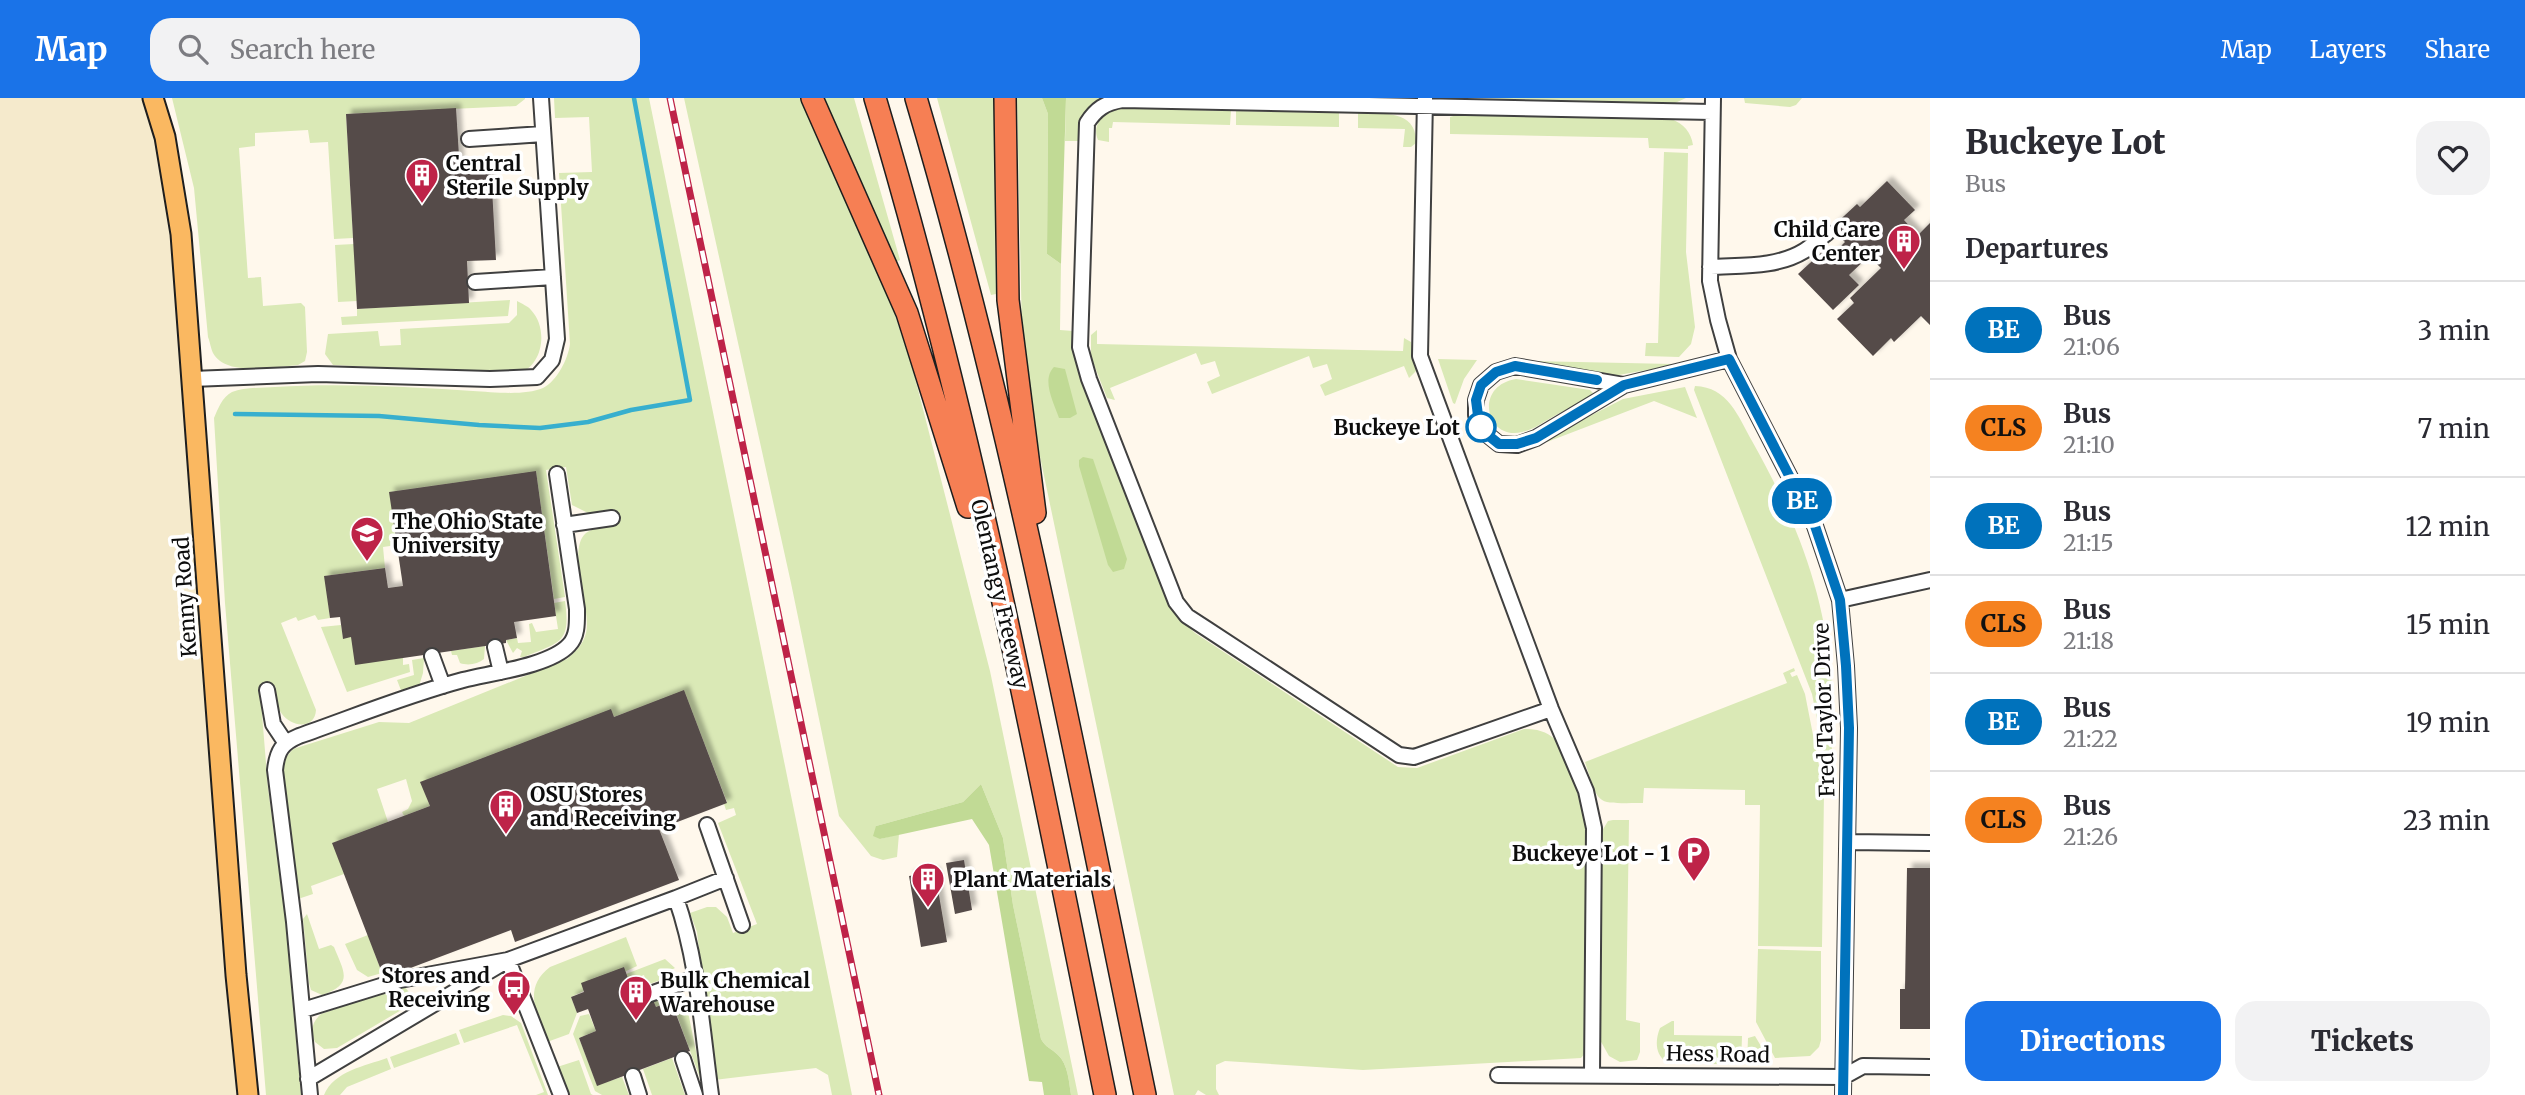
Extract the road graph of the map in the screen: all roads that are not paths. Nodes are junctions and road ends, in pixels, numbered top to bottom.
1 (153, 98) edge
2 (541, 98) edge
3 (812, 98) edge
4 (875, 98) edge
5 (916, 98) edge
6 (1005, 98) edge
7 (1252, 100) edge
8 (1425, 103) edge
9 (1713, 105) edge
10 (543, 134) junction
11 (469, 139) dead end
12 (1827, 233) dead end
13 (1710, 267) junction
14 (553, 277) junction
15 (475, 282) dead end
16 (1729, 359) junction
17 (192, 379) junction
18 (1624, 385) junction
19 (556, 474) dead end
20 (612, 518) dead end
21 (564, 525) junction
22 (1930, 580) edge
23 (1840, 600) junction
24 (495, 647) dead end
25 (1054, 654) junction
26 (432, 656) dead end
27 (1016, 662) junction
28 (501, 671) junction
29 (443, 686) junction
30 (267, 690) dead end
31 (1551, 709) junction
32 (285, 742) junction
33 (707, 825) dead end
34 (1848, 842) junction
35 (1930, 843) edge
36 (726, 878) junction
37 (676, 898) junction
38 (743, 925) dead end
39 (508, 960) junction
40 (695, 978) junction
41 (639, 998) dead end
42 (303, 1010) junction
43 (682, 1059) dead end
44 (1930, 1067) edge
45 (1592, 1074) junction
46 (1498, 1075) dead end
47 (633, 1076) dead end
48 (1843, 1077) junction
49 (308, 1079) junction
50 (248, 1095) edge
51 (310, 1095) edge
52 (561, 1095) edge
53 (639, 1095) edge
54 (695, 1095) edge
55 (711, 1095) edge
56 (1105, 1095) edge
57 (1145, 1095) edge
58 (1843, 1095) edge

1 - 17 main road, Kenny Road
2 - 10 street
3 - 27 highway
4 - 27 highway, Olentangy Freeway
5 - 25 highway, Olentangy Freeway
6 - 25 highway
7 - 8 street
7 - 31 street
8 - 9 street
8 - 31 street
9 - 13 street, Fred Taylor Drive
10 - 11 street
10 - 14 street
12 - 13 street
13 - 16 street, Fred Taylor Drive
14 - 15 street
14 - 17 street
16 - 18 street
16 - 23 street, Fred Taylor Drive
17 - 50 main road, Kenny Road
18 - 18 street
19 - 21 street
20 - 21 street
21 - 28 street
22 - 23 street
23 - 34 street, Fred Taylor Drive
24 - 28 street
25 - 57 highway, Olentangy Freeway
26 - 29 street
27 - 56 highway, Olentangy Freeway
28 - 29 street
29 - 32 street
30 - 32 street
31 - 45 street
32 - 42 street
33 - 36 street
34 - 35 street
34 - 48 street, Fred Taylor Drive
36 - 37 street
36 - 38 street
37 - 39 street
37 - 40 street
39 - 42 street
39 - 49 street
39 - 52 street
40 - 41 street
40 - 55 street
42 - 49 street
43 - 54 street
44 - 48 street, Hess Road
45 - 46 street, Hess Road
45 - 48 street, Hess Road
47 - 53 street
48 - 58 street, Fred Taylor Drive
49 - 51 street

